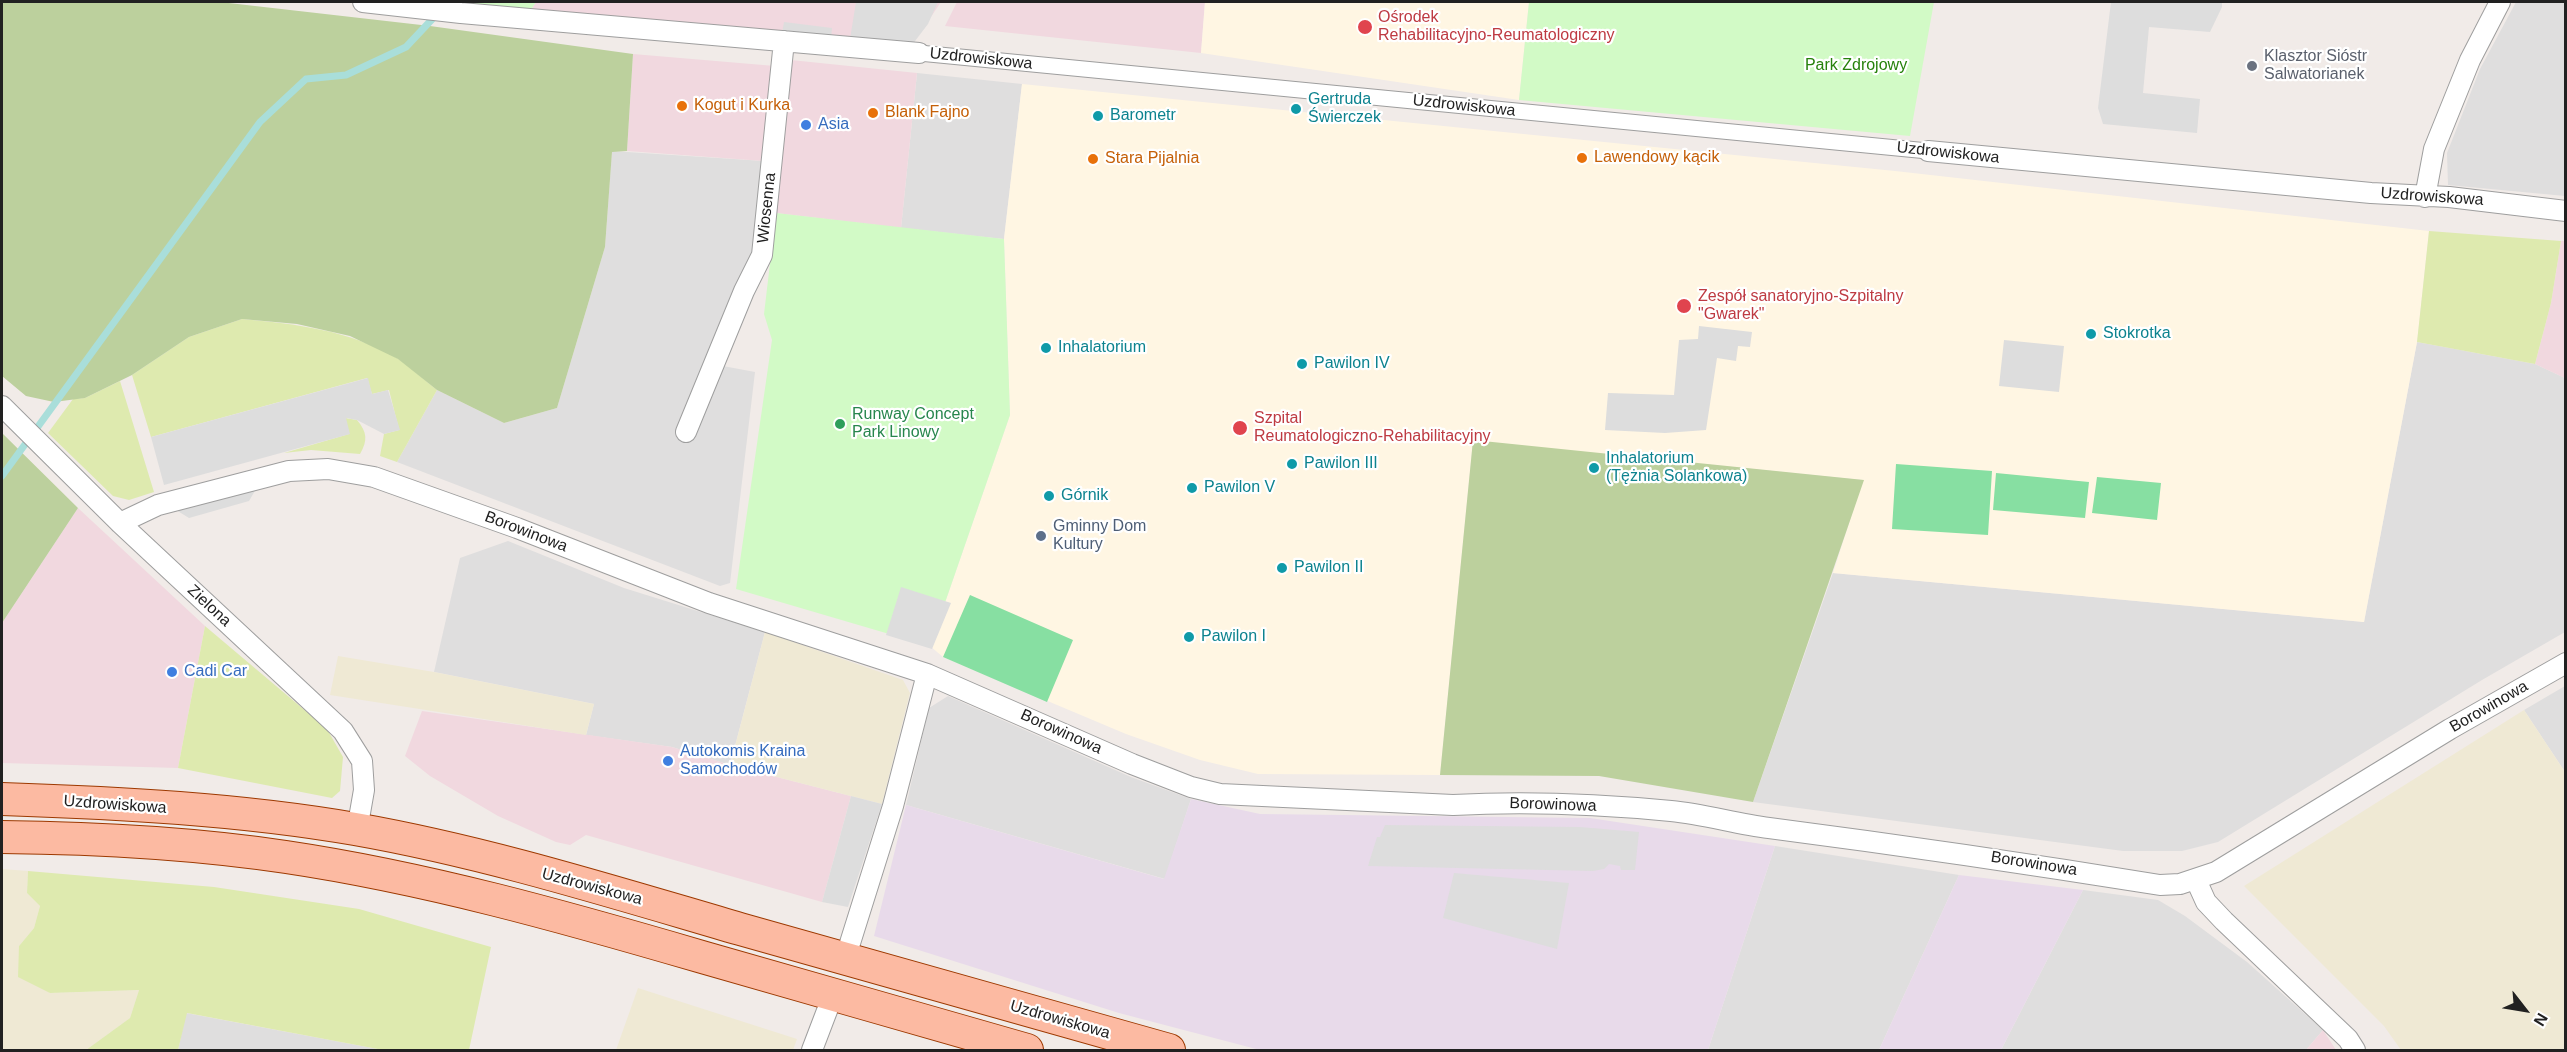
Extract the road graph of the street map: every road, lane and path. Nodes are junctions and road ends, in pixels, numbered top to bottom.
1 (363, 2) edge
2 (2500, 2) edge
3 (784, 41) junction
4 (919, 53) joint
5 (1928, 151) joint
6 (2425, 197) junction
7 (2565, 211) edge
8 (2, 406) edge
9 (686, 432) dead end
10 (120, 523) junction
11 (2565, 663) edge
12 (927, 674) junction
13 (2, 799) edge
14 (357, 830) junction
15 (2, 837) edge
16 (2196, 879) junction
17 (844, 959) junction
18 (892, 972) junction
19 (833, 995) junction
20 (812, 1050) edge
21 (1027, 1050) edge
22 (1169, 1050) edge
23 (2355, 1050) edge

1 - 3 street, Uzdrowiskowa
2 - 6 street
3 - 4 street, Uzdrowiskowa
3 - 9 street, Wiosenna
4 - 5 street, Uzdrowiskowa
5 - 6 street, Uzdrowiskowa
6 - 7 street, Uzdrowiskowa
8 - 10 street, Zielona
10 - 12 street, Borowinowa
10 - 14 street, Zielona
11 - 16 street, Borowinowa
12 - 16 street, Borowinowa
12 - 17 street
13 - 14 main road, Uzdrowiskowa
14 - 17 main road, Uzdrowiskowa
15 - 19 main road, Uzdrowiskowa
16 - 23 street
17 - 18 main road, Uzdrowiskowa
18 - 19 main road
18 - 22 main road, Uzdrowiskowa
19 - 20 street
19 - 21 main road, Uzdrowiskowa

